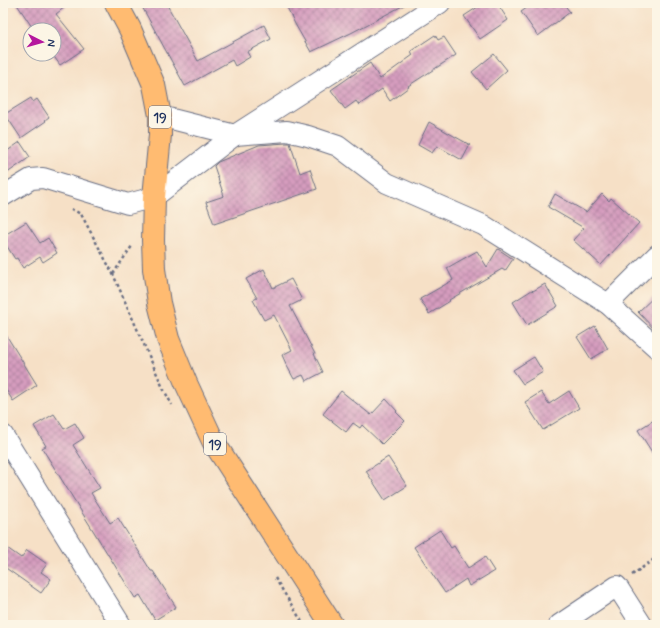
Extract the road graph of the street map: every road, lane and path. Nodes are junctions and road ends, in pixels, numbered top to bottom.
1 (116, 3) edge
2 (440, 3) edge
3 (160, 116) junction
4 (235, 135) junction
5 (3, 196) edge
6 (154, 197) junction
7 (68, 206) dead end
8 (153, 240) junction
9 (657, 255) edge
10 (608, 304) junction
11 (657, 348) edge
12 (3, 435) edge
13 (657, 557) edge
14 (617, 586) junction
15 (121, 625) edge
16 (332, 625) edge
17 (559, 625) edge
18 (642, 625) edge

1 - 3 main road, 19
2 - 4 street
3 - 4 street
3 - 6 main road, 19
4 - 6 street
4 - 10 street
5 - 6 street
6 - 8 main road, 19
7 - 8 path
8 - 16 main road, 19
9 - 10 street
10 - 11 street
12 - 15 street
13 - 14 path
14 - 17 street
14 - 18 street

